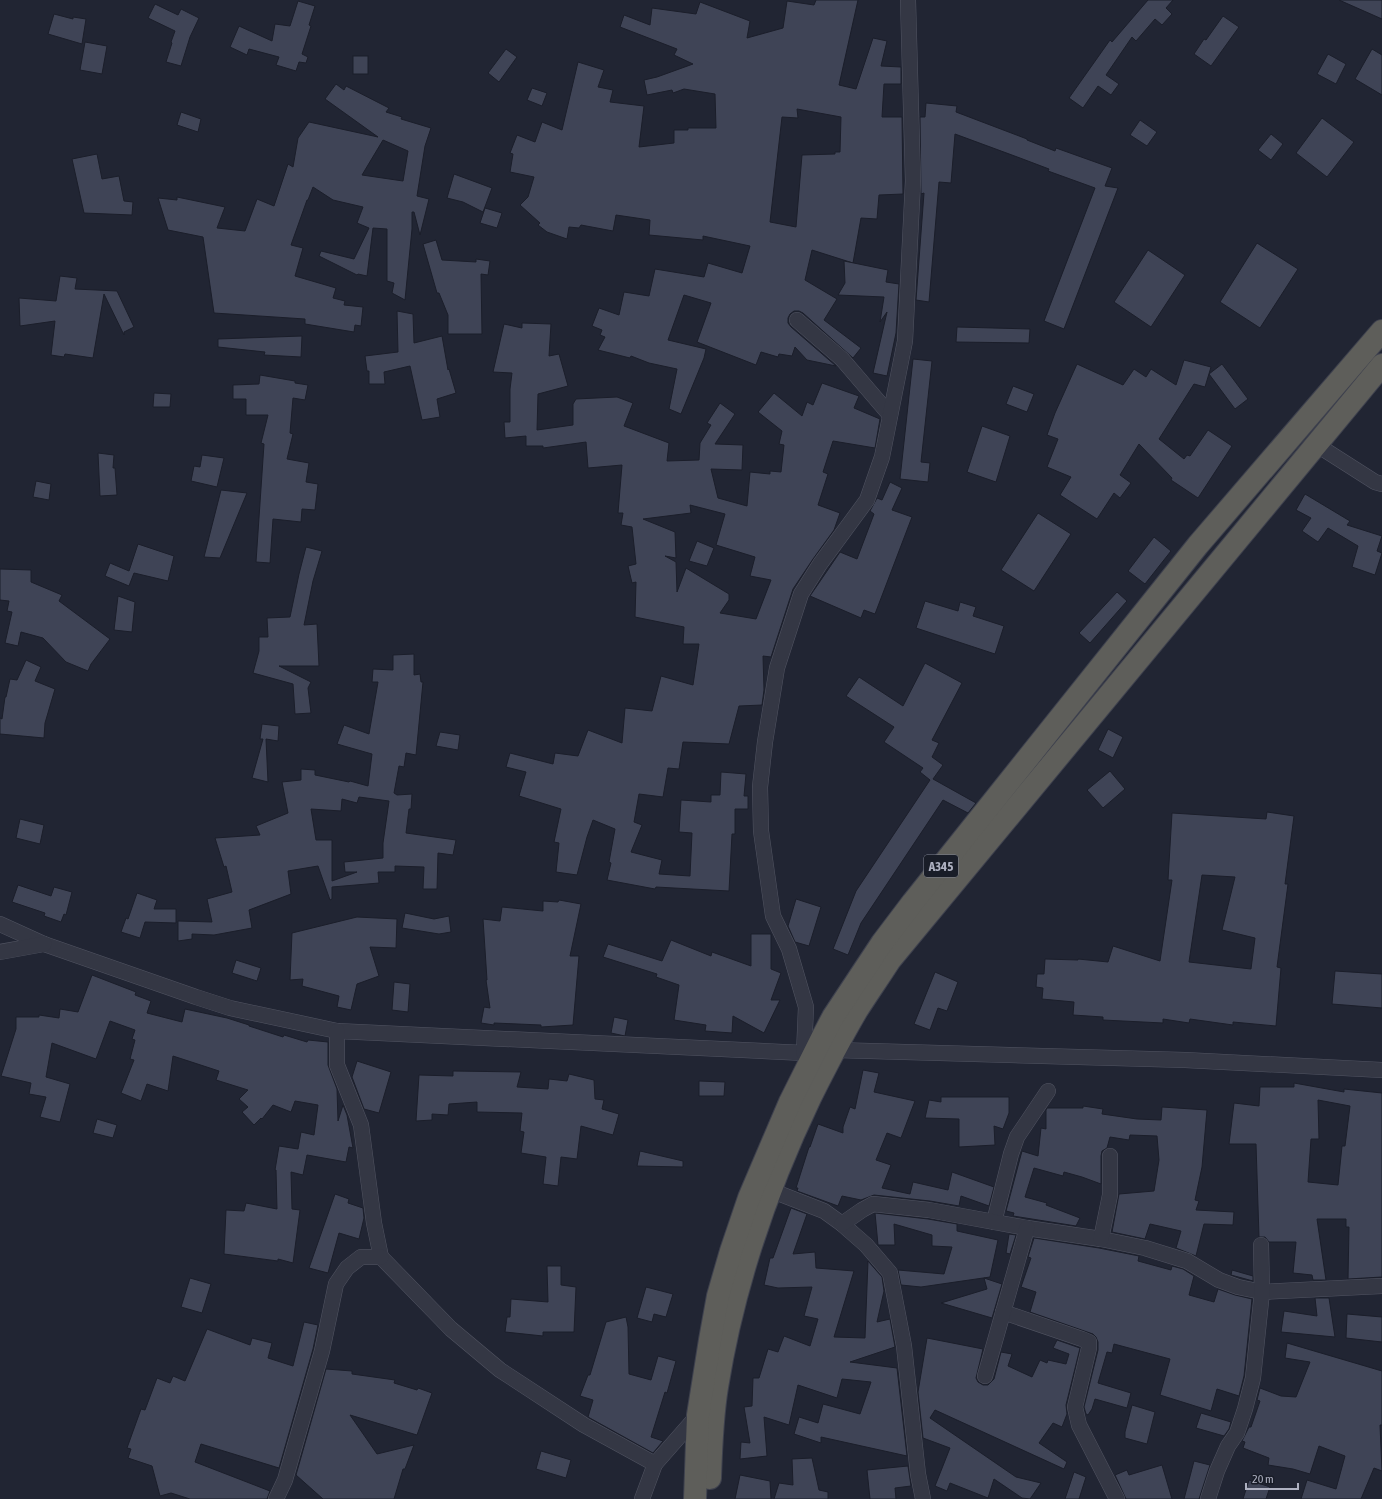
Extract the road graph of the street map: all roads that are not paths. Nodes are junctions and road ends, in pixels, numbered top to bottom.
1 (908, 0) edge
2 (797, 320) dead end
3 (1382, 331) edge
4 (1382, 365) edge
5 (890, 415) junction
6 (1317, 445) junction
7 (1382, 484) edge
8 (0, 924) edge
9 (44, 944) junction
10 (0, 952) edge
11 (337, 1031) junction
12 (835, 1050) junction
13 (809, 1054) junction
14 (1382, 1070) edge
15 (1048, 1091) dead end
16 (1110, 1156) dead end
17 (770, 1190) junction
18 (994, 1222) junction
19 (842, 1224) junction
20 (1027, 1228) junction
21 (1101, 1239) junction
22 (1261, 1245) dead end
23 (381, 1257) junction
24 (1382, 1286) edge
25 (1262, 1292) junction
26 (1003, 1312) junction
27 (985, 1376) dead end
28 (698, 1415) junction
29 (655, 1464) junction
30 (276, 1499) edge
31 (642, 1499) edge
32 (695, 1499) edge
33 (710, 1499) edge
34 (923, 1499) edge
35 (1117, 1499) edge
36 (1208, 1499) edge

1 - 5 street
2 - 5 street
3 - 13 highway, A345
4 - 6 highway, A345
5 - 13 street
6 - 7 street
6 - 12 highway, A345
8 - 9 street
9 - 10 street
9 - 11 street
11 - 13 street
11 - 23 street
12 - 14 street
12 - 17 highway, A345
13 - 28 highway, A345
15 - 18 street
16 - 21 street
17 - 19 street
17 - 33 highway, A345
18 - 19 street
18 - 20 street
19 - 34 street
20 - 21 street
20 - 26 street
21 - 25 street
22 - 25 street
23 - 29 street
23 - 30 street
24 - 25 street
25 - 36 street
26 - 27 street
26 - 35 street
28 - 29 street
28 - 32 highway, A345
29 - 31 street

